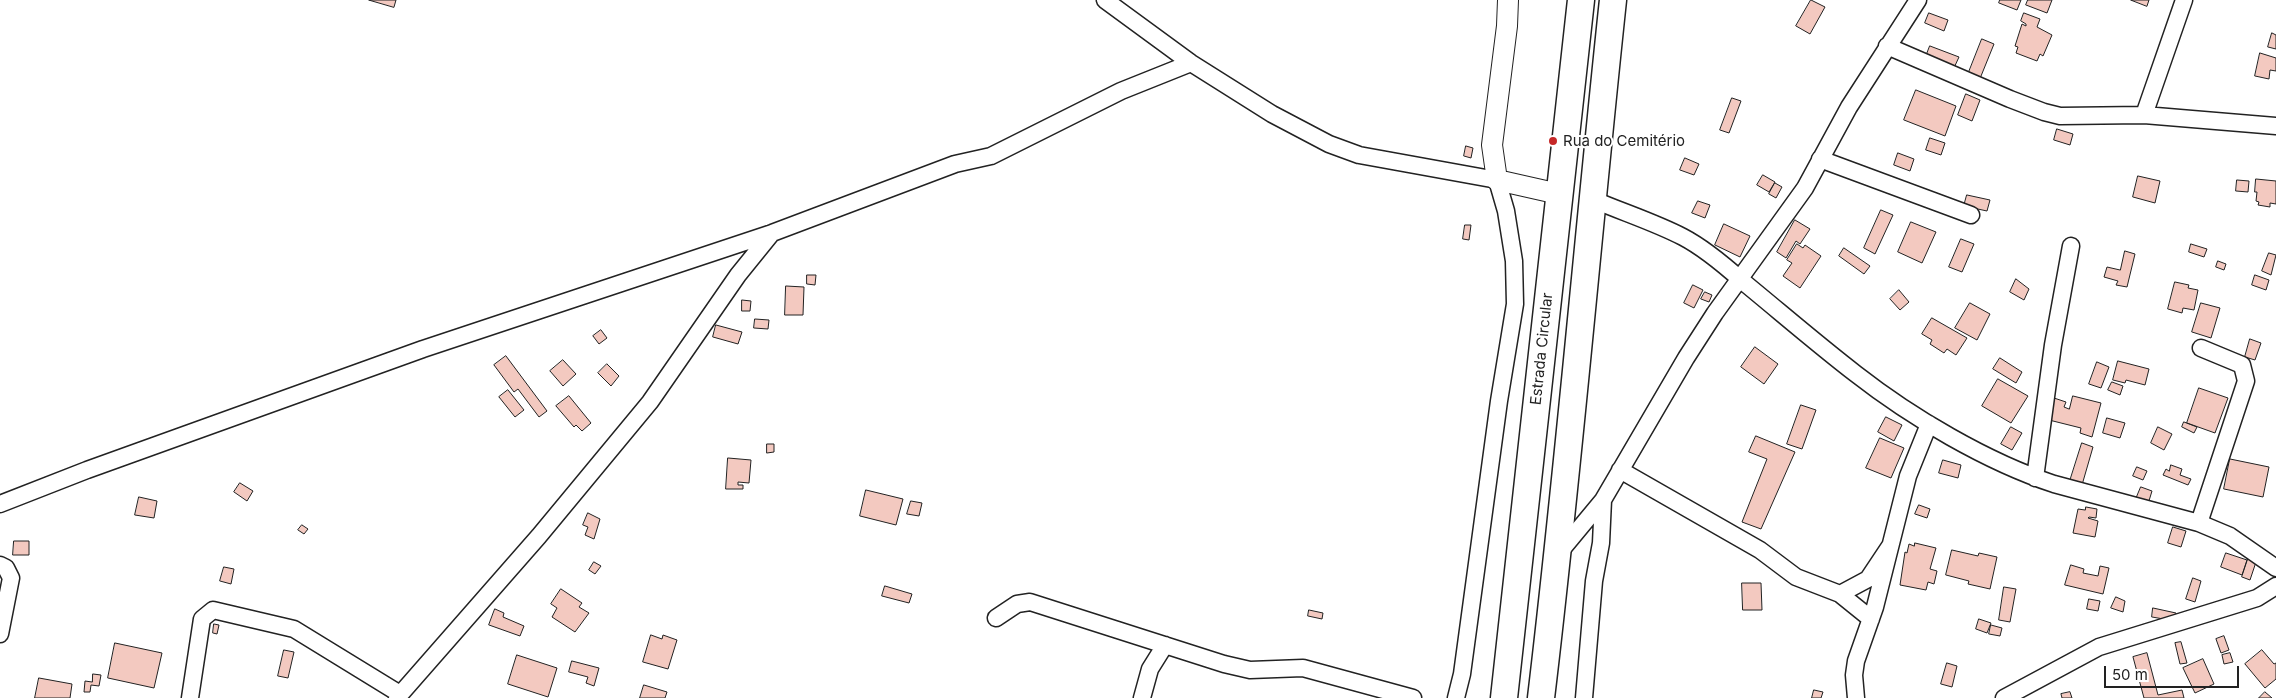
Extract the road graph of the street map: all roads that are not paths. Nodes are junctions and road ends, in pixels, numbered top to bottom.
1 (1105, 0) edge
2 (1508, 0) edge
3 (1581, 0) edge
4 (1613, 0) edge
5 (1918, 0) edge
6 (2184, 0) edge
7 (1887, 46) junction
8 (1191, 63) junction
9 (2144, 115) junction
10 (2276, 126) edge
11 (1820, 159) junction
12 (1497, 180) junction
13 (1560, 194) junction
14 (1592, 199) junction
15 (1971, 215) dead end
16 (772, 233) junction
17 (2071, 246) dead end
18 (1740, 279) junction
19 (2201, 348) dead end
20 (1929, 424) junction
21 (1620, 470) junction
22 (2035, 478) junction
23 (1604, 500) junction
24 (0, 504) edge
25 (2199, 523) junction
26 (1890, 546) junction
27 (1558, 554) junction
28 (0, 565) edge
29 (2276, 568) edge
30 (2276, 586) edge
31 (1840, 594) junction
32 (996, 618) dead end
33 (1871, 619) junction
34 (0, 634) edge
35 (1165, 645) junction
36 (398, 696) edge
37 (190, 698) edge
38 (1142, 698) edge
39 (1413, 698) edge
40 (1456, 698) edge
41 (1504, 698) edge
42 (1541, 698) edge
43 (1584, 698) edge
44 (1856, 698) edge
45 (2004, 698) edge

1 - 8 street
2 - 12 street
3 - 13 main road, Estrada Circular
4 - 14 main road
5 - 7 street
6 - 9 street
7 - 9 street
7 - 11 street
8 - 12 street
8 - 16 street
9 - 10 street
11 - 15 street
11 - 18 street
12 - 13 street
12 - 40 street
13 - 41 main road, Estrada Circular
14 - 18 street
14 - 27 main road
16 - 24 street
16 - 36 street
17 - 22 street
18 - 20 street
18 - 21 street
19 - 25 street
20 - 22 street
20 - 26 street
21 - 23 street
21 - 31 street
22 - 25 street
23 - 27 street
23 - 43 street
25 - 29 street
26 - 31 street
26 - 33 street
27 - 42 main road
28 - 34 street
30 - 45 street
31 - 33 street
32 - 35 street
33 - 44 street
35 - 38 street
35 - 39 street
36 - 37 street

